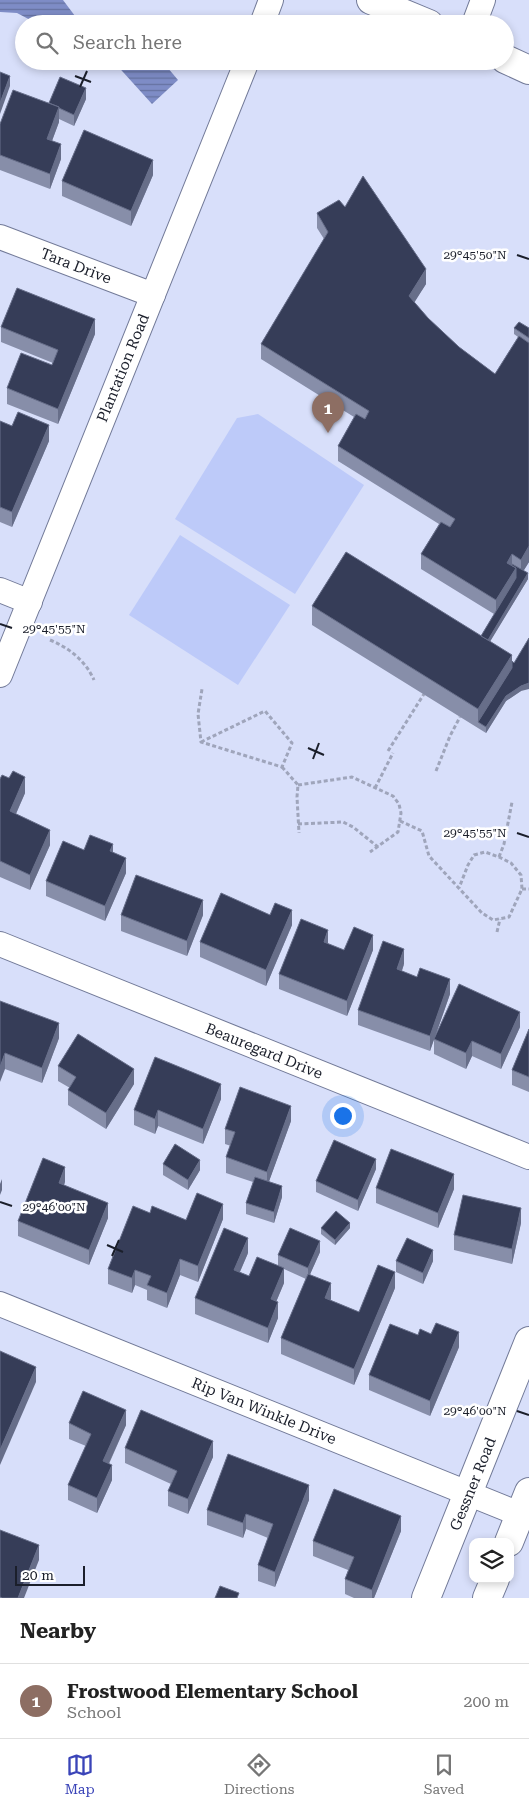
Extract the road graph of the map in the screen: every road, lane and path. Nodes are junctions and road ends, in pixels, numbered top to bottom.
1 (271, 0) edge
2 (371, 0) edge
3 (483, 0) edge
4 (265, 15) edge
5 (407, 15) edge
6 (477, 15) edge
7 (514, 62) edge
8 (243, 70) edge
9 (529, 70) edge
10 (0, 237) edge
11 (153, 295) junction
12 (0, 590) edge
13 (30, 602) junction
14 (50, 640) dead end
15 (0, 675) edge
16 (94, 680) dead end
17 (202, 689) dead end
18 (424, 694) edge
19 (460, 717) edge
20 (202, 742) junction
21 (388, 751) dead end
22 (393, 753) dead end
23 (282, 767) junction
24 (436, 771) dead end
25 (298, 785) junction
26 (375, 788) junction
27 (512, 802) dead end
28 (400, 821) junction
29 (298, 824) junction
30 (299, 833) dead end
31 (378, 847) junction
32 (370, 852) dead end
33 (499, 857) junction
34 (459, 888) junction
35 (522, 889) junction
36 (529, 889) edge
37 (500, 919) junction
38 (497, 932) dead end
39 (0, 944) edge
40 (529, 1157) edge
41 (0, 1304) edge
42 (529, 1341) edge
43 (469, 1494) junction
44 (526, 1508) edge
45 (511, 1538) edge
46 (493, 1583) edge
47 (426, 1598) edge
48 (487, 1598) edge

1 - 4 street
2 - 5 main road
3 - 6 street
7 - 9 main road
8 - 11 street, Plantation Road
10 - 11 street, Tara Drive
11 - 13 street, Plantation Road
12 - 13 street
13 - 15 street, Plantation Road
14 - 16 path
17 - 20 path
18 - 21 path
19 - 24 path
20 - 23 path
20 - 23 path
22 - 26 path
23 - 25 path
25 - 26 path
25 - 29 path
26 - 28 path
27 - 33 path
28 - 31 path
28 - 34 path
29 - 30 path
29 - 31 path
31 - 32 path
33 - 34 path
33 - 35 path
34 - 37 path
35 - 36 path
35 - 37 path
37 - 38 path
39 - 40 street, Beauregard Drive
41 - 43 street, Rip Van Winkle Drive
42 - 43 main road, Gessner Road
43 - 44 street, Rip Van Winkle Drive
43 - 47 main road, Gessner Road
44 - 45 main road
46 - 48 main road

